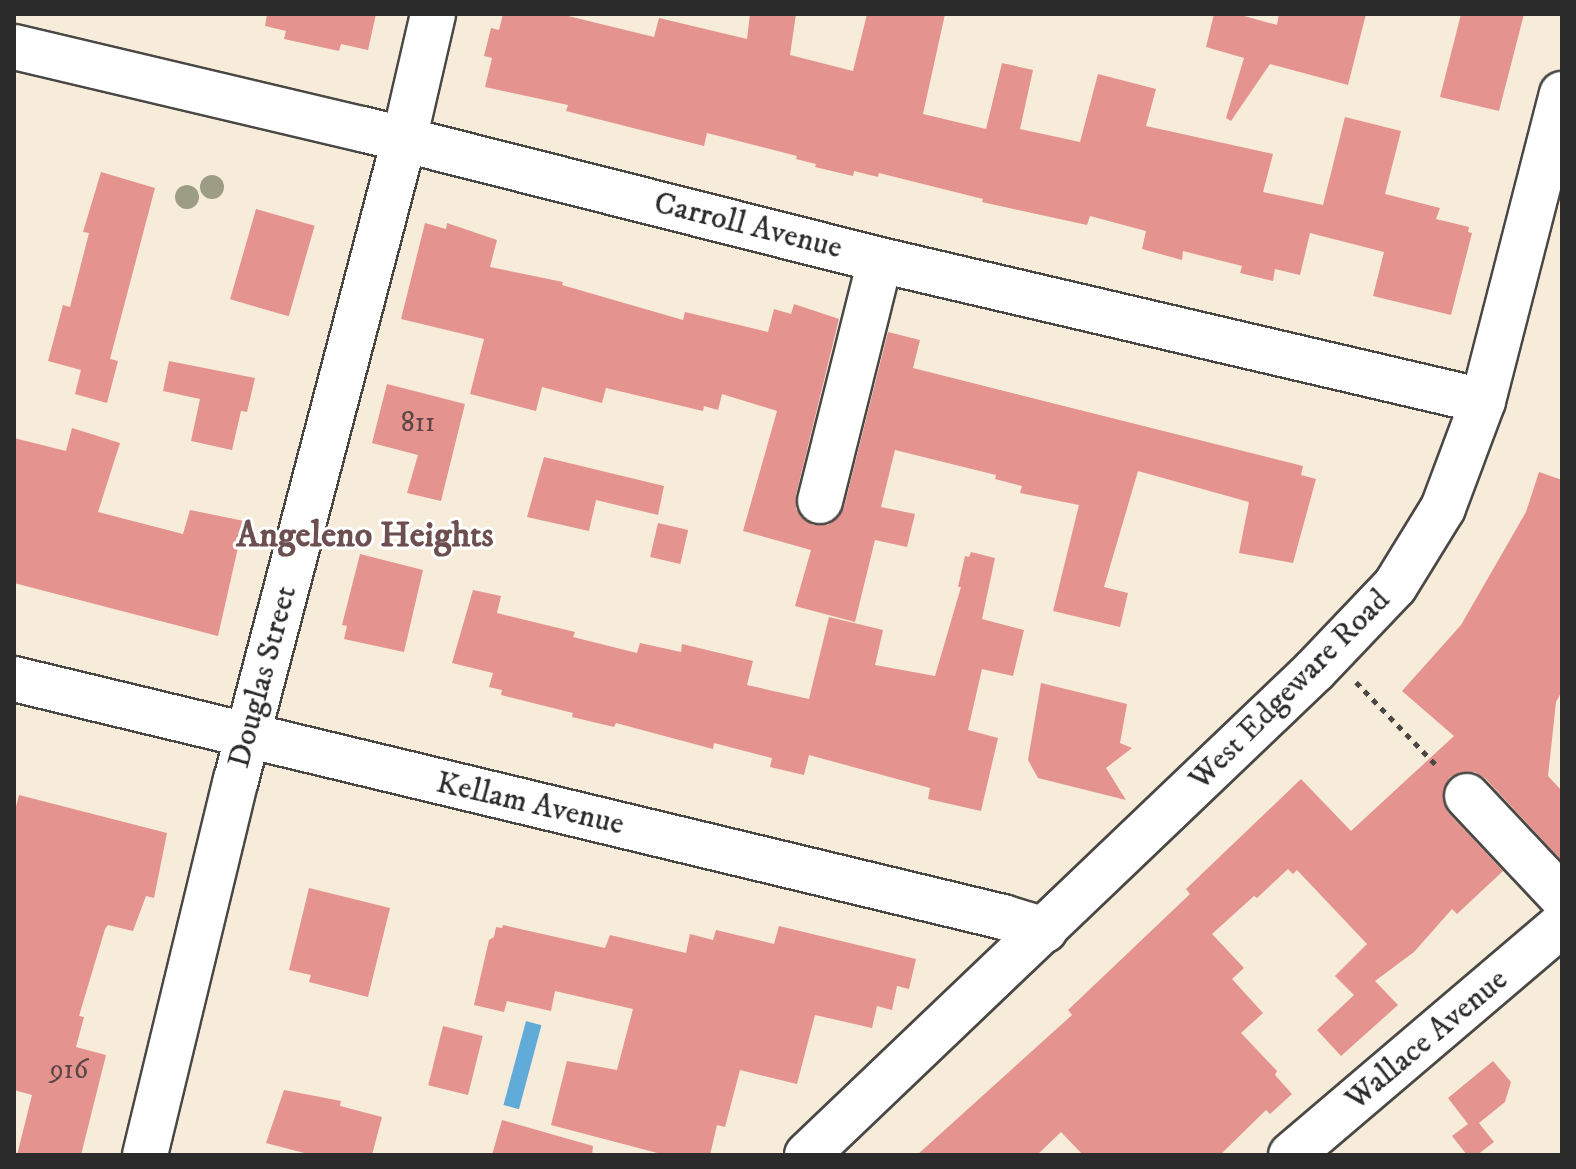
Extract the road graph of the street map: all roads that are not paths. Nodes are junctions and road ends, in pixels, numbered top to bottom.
1 (433, 14) edge
2 (14, 47) edge
3 (1562, 94) edge
4 (404, 140) junction
5 (880, 260) junction
6 (1483, 401) junction
7 (820, 501) dead end
8 (14, 679) edge
9 (247, 737) junction
10 (1467, 796) road end
11 (1562, 897) edge
12 (1562, 924) edge
13 (1045, 930) junction
14 (145, 1155) edge
15 (807, 1155) edge
16 (1291, 1155) edge

1 - 4 street, Douglas Street
2 - 4 street, Carroll Avenue
3 - 6 street, West Edgeware Road
4 - 5 street, Carroll Avenue
4 - 9 street, Douglas Street
5 - 6 street, Carroll Avenue
5 - 7 street
6 - 13 street, West Edgeware Road
8 - 9 street, Kellam Avenue
9 - 13 street, Kellam Avenue
9 - 14 street, Douglas Street
10 - 11 street
12 - 16 street, Wallace Avenue
13 - 15 street, West Edgeware Road

